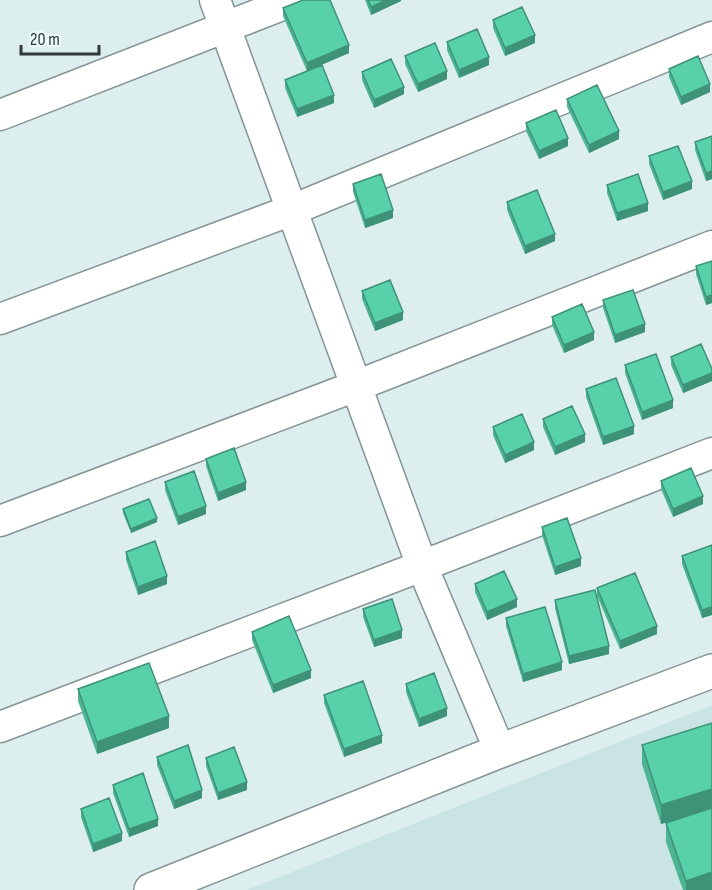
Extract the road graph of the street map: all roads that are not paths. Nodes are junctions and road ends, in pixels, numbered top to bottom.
1 (295, 0) edge
2 (220, 14) edge
3 (712, 37) edge
4 (0, 115) edge
5 (292, 210) junction
6 (712, 246) edge
7 (0, 319) edge
8 (356, 386) junction
9 (712, 453) edge
10 (0, 521) edge
11 (422, 566) junction
12 (712, 670) edge
13 (0, 727) edge
14 (500, 751) junction
15 (151, 890) edge

1 - 2 street
2 - 4 street
2 - 5 street
3 - 5 street
5 - 7 street
5 - 8 street
6 - 8 street
8 - 10 street
8 - 11 street
9 - 11 street
11 - 13 street
11 - 14 street
12 - 14 highway
14 - 15 highway

